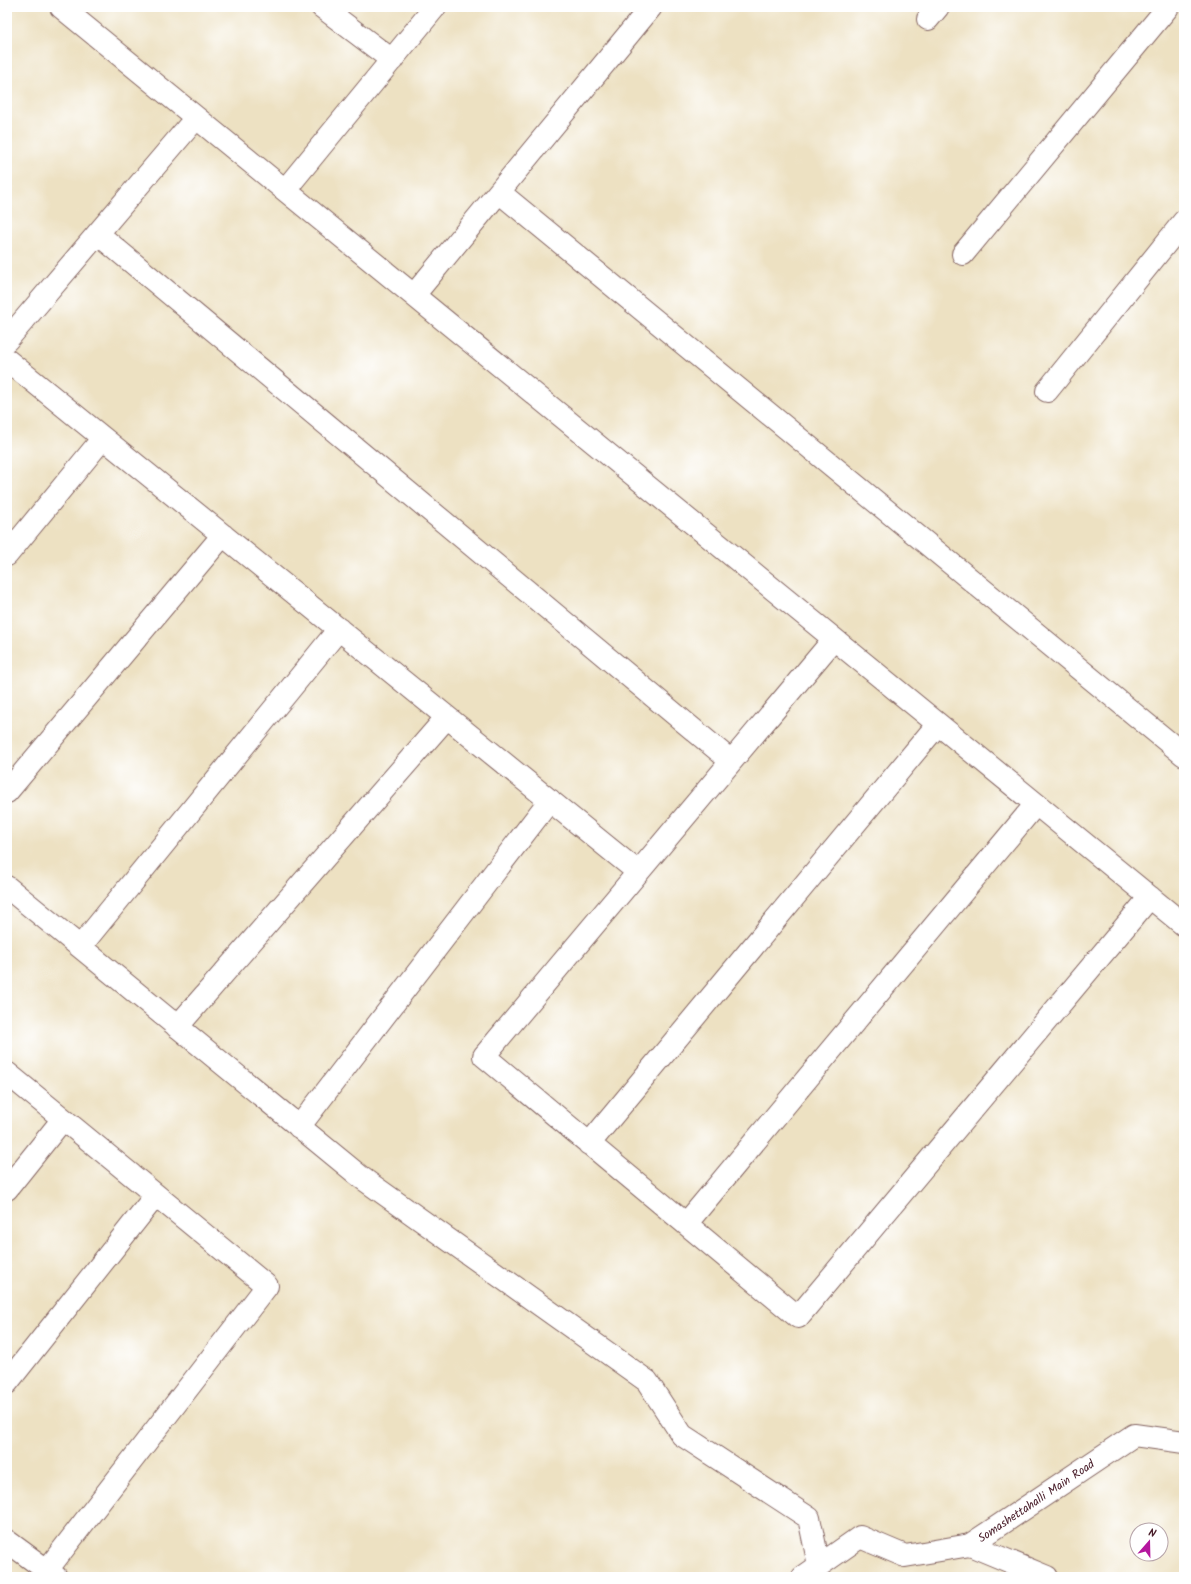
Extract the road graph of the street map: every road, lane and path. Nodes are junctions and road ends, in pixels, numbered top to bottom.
1 (61, 7) edge
2 (322, 7) edge
3 (435, 7) edge
4 (651, 7) edge
5 (1168, 7) edge
6 (392, 60) junction
7 (196, 118) junction
8 (285, 190) junction
9 (499, 192) junction
10 (1184, 221) edge
11 (98, 234) junction
12 (963, 254) dead end
13 (414, 296) junction
14 (7, 340) edge
15 (7, 360) edge
16 (1047, 391) dead end
17 (103, 438) junction
18 (223, 535) junction
19 (7, 555) edge
20 (339, 630) junction
21 (834, 639) junction
22 (447, 716) junction
23 (938, 724) junction
24 (1184, 755) edge
25 (731, 761) junction
26 (7, 792) edge
27 (550, 800) junction
28 (1036, 804) junction
29 (638, 872) junction
30 (7, 887) edge
31 (1150, 897) junction
32 (1184, 925) edge
33 (80, 947) junction
34 (177, 1027) junction
35 (7, 1073) edge
36 (63, 1119) junction
37 (300, 1128) junction
38 (589, 1144) junction
39 (7, 1189) edge
40 (156, 1195) junction
41 (686, 1224) junction
42 (7, 1383) edge
43 (1184, 1442) edge
44 (7, 1541) edge
45 (970, 1545) junction
46 (811, 1571) edge
47 (51, 1574) edge
48 (1047, 1577) edge

1 - 7 street
2 - 6 street
3 - 6 street
4 - 9 street
5 - 12 street
6 - 8 street
7 - 8 street
7 - 11 street
8 - 13 street
9 - 13 street
9 - 24 street
10 - 16 street
11 - 14 street
11 - 25 street
13 - 21 street
15 - 17 street
17 - 18 street
17 - 19 street
18 - 20 street
18 - 26 street
20 - 22 street
20 - 33 street
21 - 23 street
21 - 25 street
22 - 27 street
22 - 34 street
23 - 28 street
23 - 38 street
25 - 29 street
27 - 29 street
27 - 37 street
28 - 31 street
28 - 41 street
29 - 38 street
30 - 33 street
31 - 32 street
31 - 41 street
33 - 34 street
34 - 37 street
35 - 36 street
36 - 39 street
36 - 40 street
37 - 46 street
38 - 41 street
40 - 42 street
40 - 47 street
43 - 45 street, Somashettahalli Main Road
44 - 47 street
45 - 46 street, Somashettahalli Main Road
45 - 48 street

